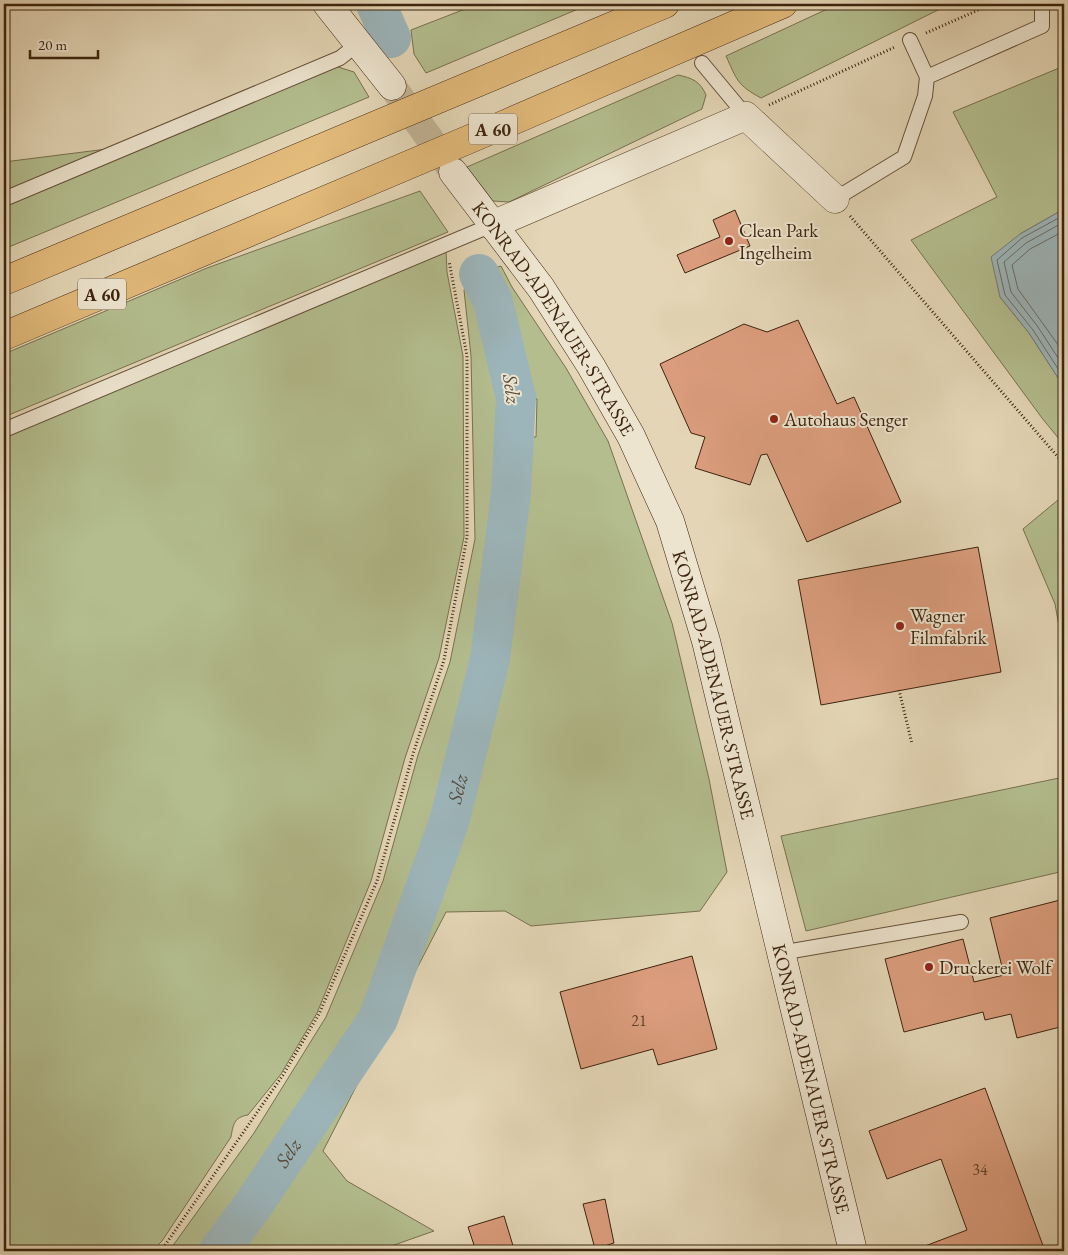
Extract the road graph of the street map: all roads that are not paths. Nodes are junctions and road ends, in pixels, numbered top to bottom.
1 (327, 4) edge
2 (665, 4) edge
3 (783, 4) edge
4 (1042, 4) edge
5 (910, 40) road end
6 (358, 43) junction
7 (702, 64) dead end
8 (927, 77) junction
9 (392, 86) tunnel mouth
10 (746, 116) junction
11 (453, 172) tunnel mouth
12 (4, 198) edge
13 (835, 199) joint
14 (492, 225) junction
15 (4, 281) edge
16 (4, 336) edge
17 (4, 430) edge
18 (961, 922) dead end
19 (780, 954) junction
20 (853, 1251) edge

1 - 6 main road
2 - 15 highway, A 60
3 - 16 highway, A 60
4 - 8 lane
5 - 8 lane
6 - 9 main road
6 - 12 lane
7 - 10 lane
8 - 13 lane
10 - 13 main road
10 - 14 main road
11 - 14 main road, KONRAD-ADENAUER-STRASSE
14 - 17 lane
14 - 19 main road, KONRAD-ADENAUER-STRASSE
18 - 19 lane
19 - 20 main road, KONRAD-ADENAUER-STRASSE

